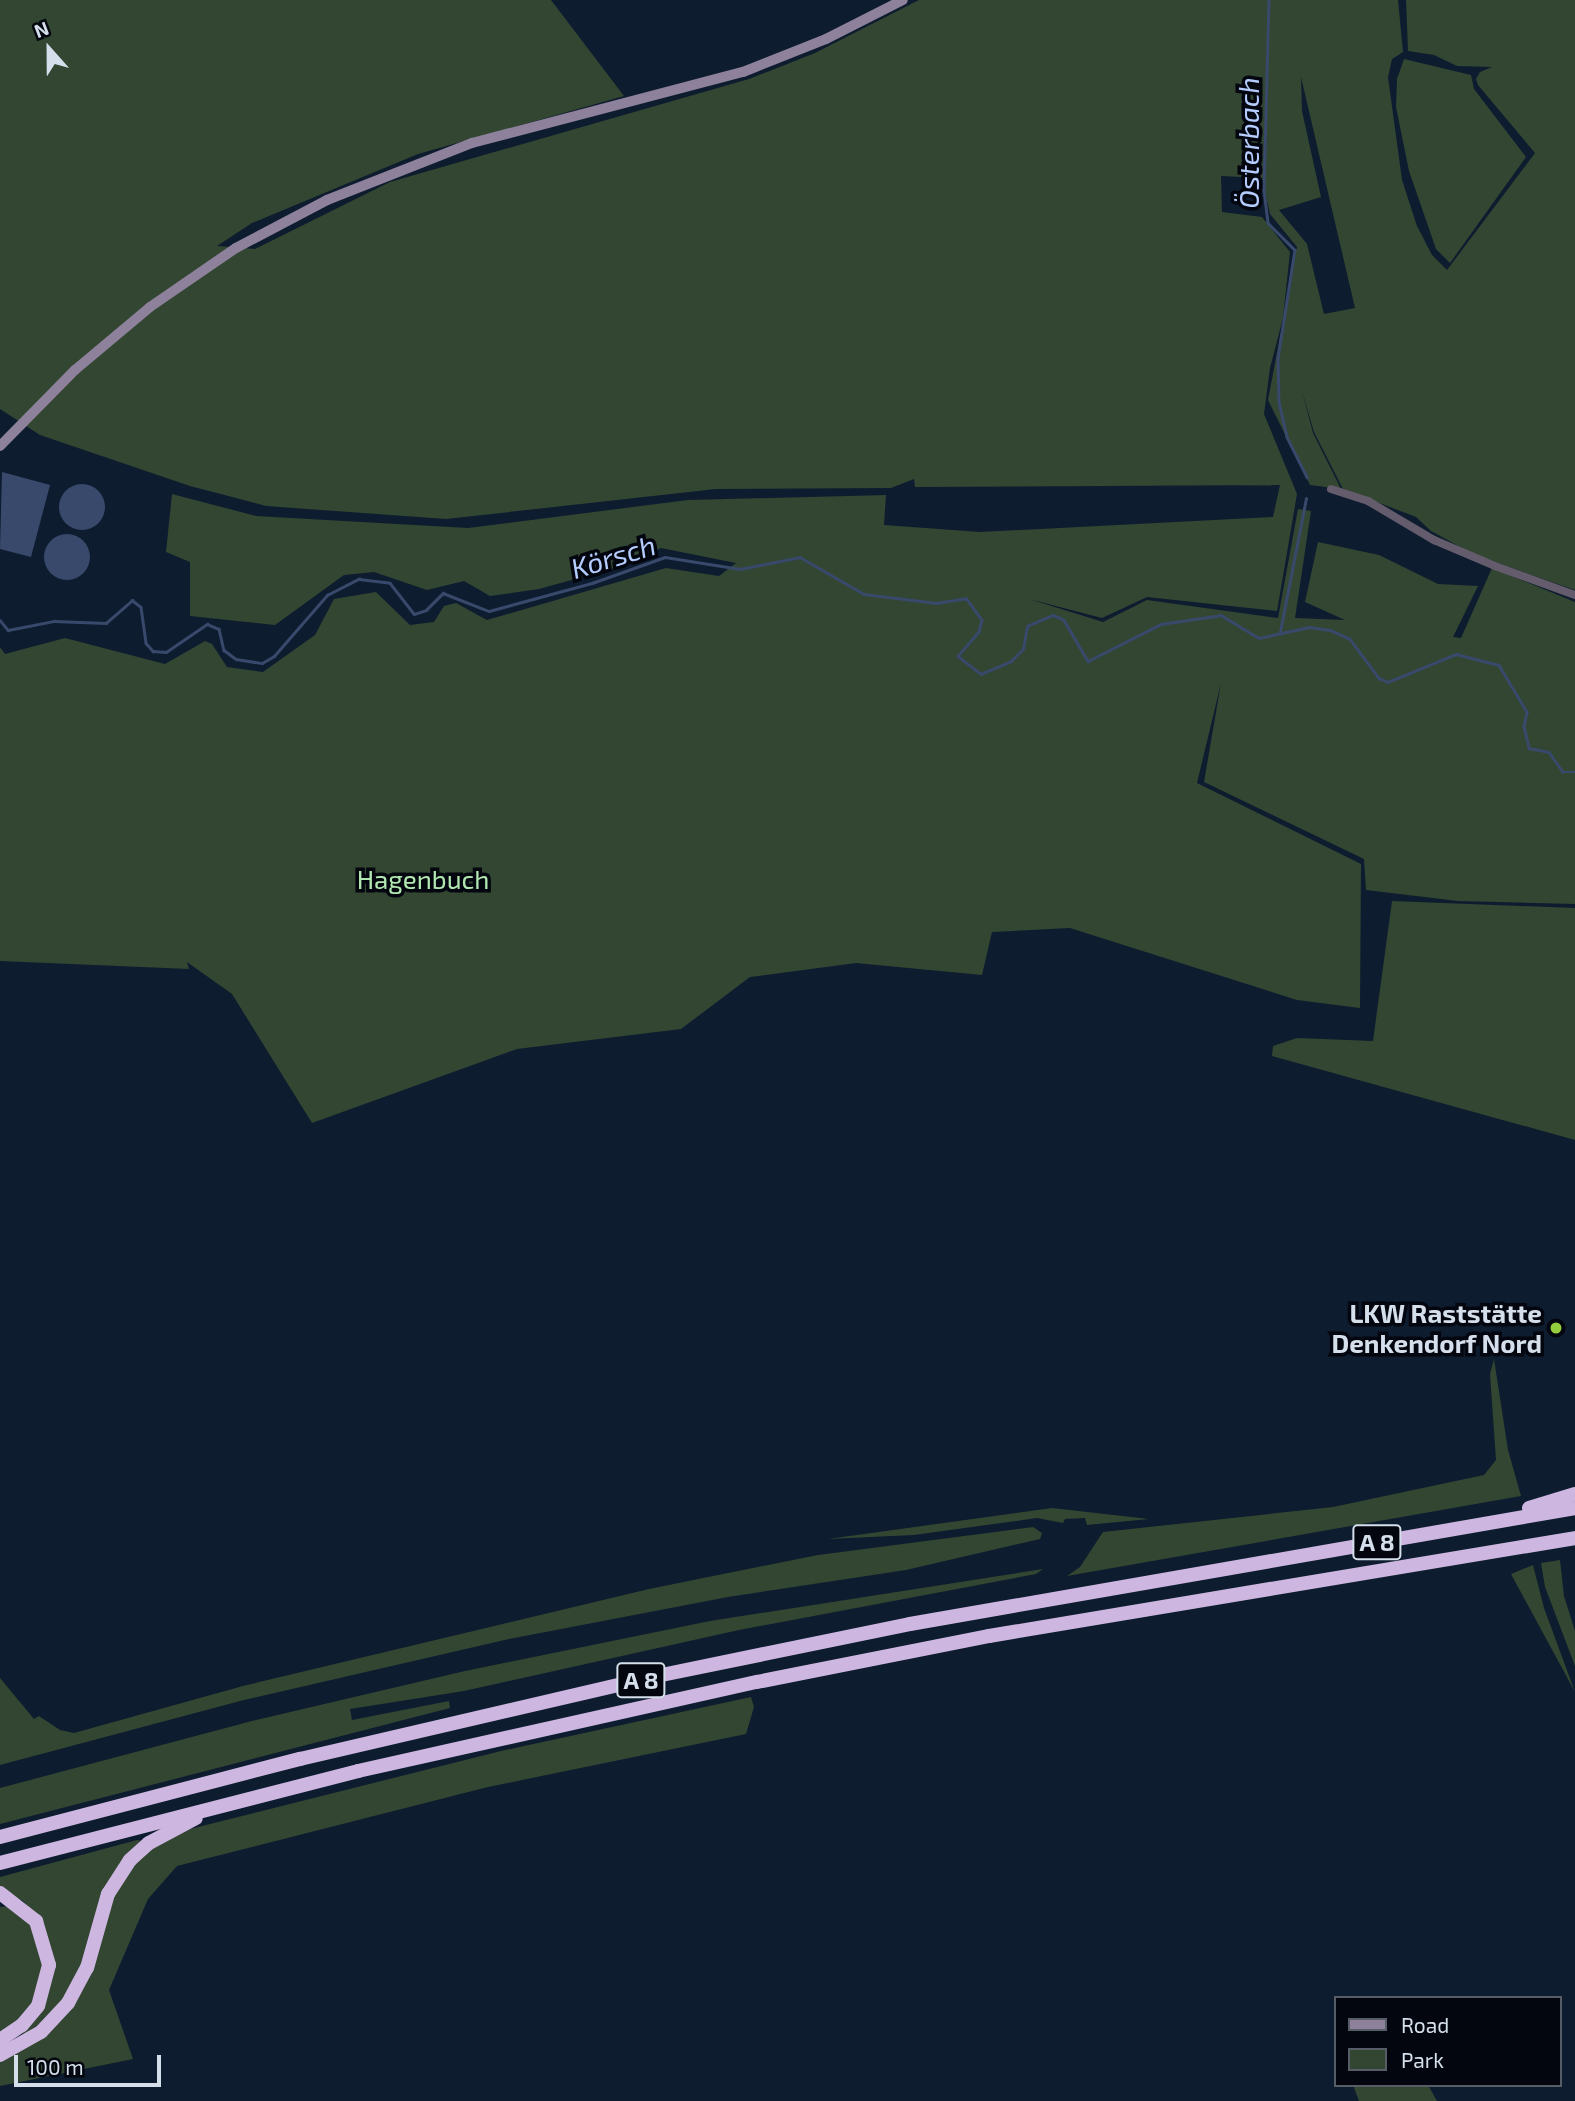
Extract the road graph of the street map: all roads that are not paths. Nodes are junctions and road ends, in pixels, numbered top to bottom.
1 (903, 0) edge
2 (0, 446) edge
3 (1331, 489) dead end
4 (1575, 595) edge
5 (1575, 1494) edge
6 (1575, 1508) edge
7 (1464, 1527) junction
8 (1575, 1538) edge
9 (219, 1805) junction
10 (0, 1837) edge
11 (0, 1863) edge
12 (0, 1893) edge
13 (0, 2040) edge
14 (0, 2055) edge

1 - 2 main road
3 - 4 street
5 - 7 highway
6 - 7 highway, A 8
7 - 10 highway, A 8
8 - 9 highway, A 8
9 - 11 highway, A 8
9 - 14 highway
12 - 13 highway

